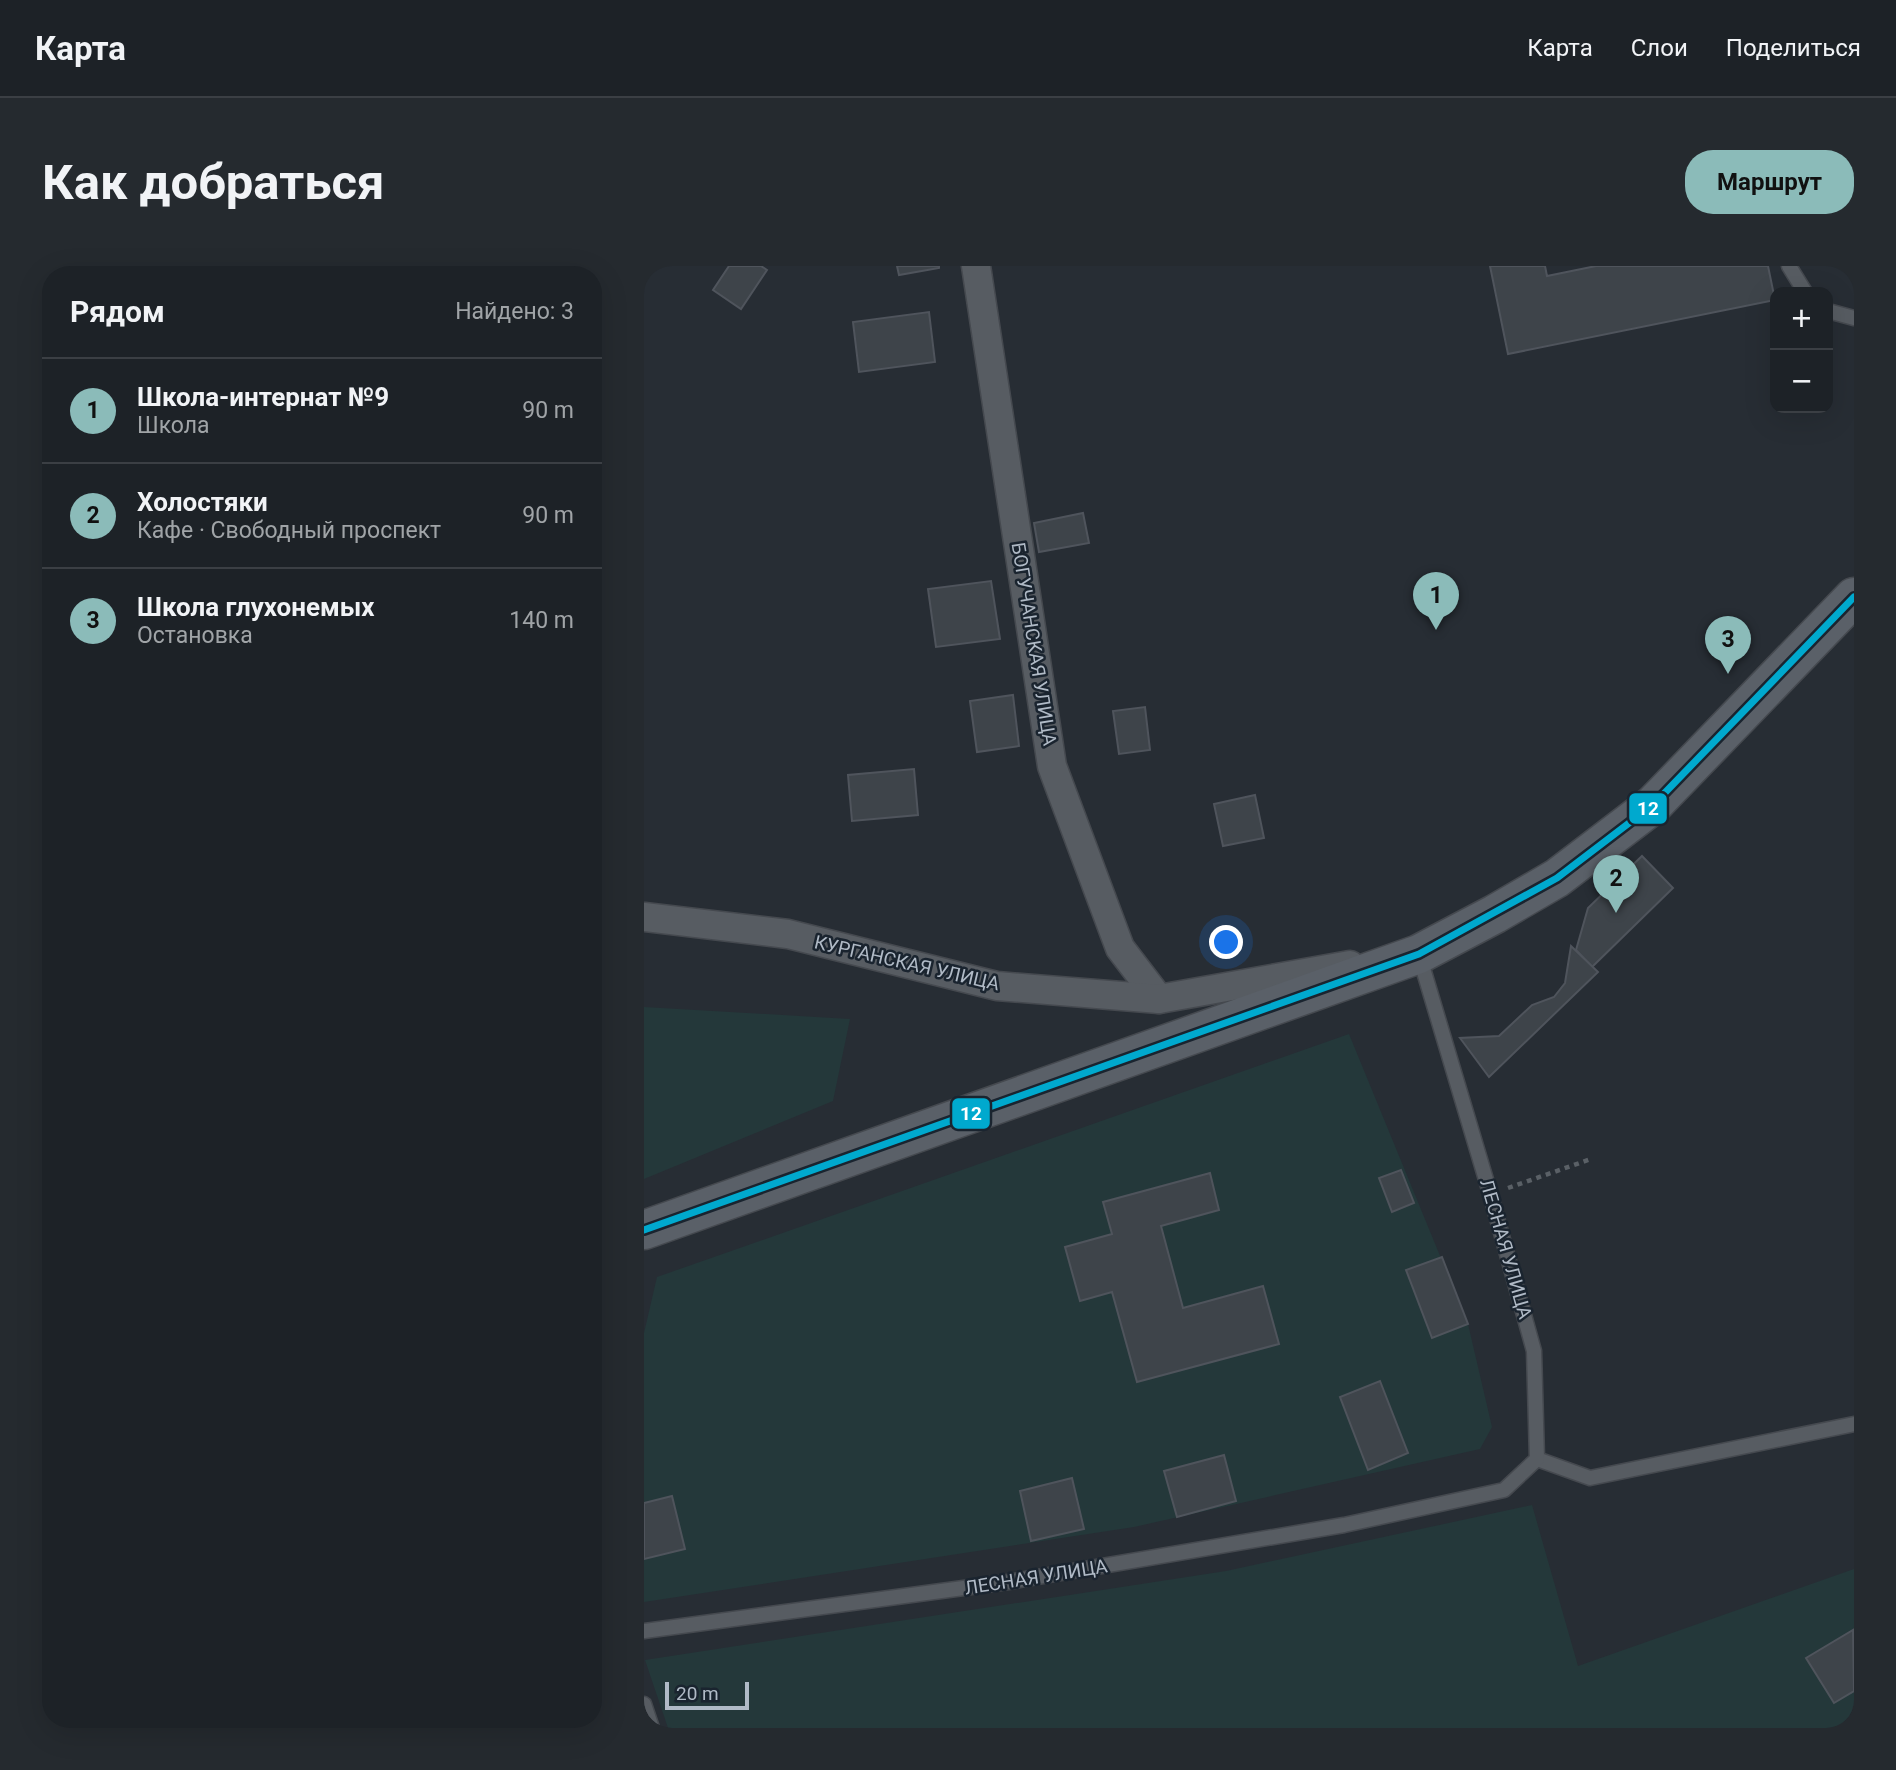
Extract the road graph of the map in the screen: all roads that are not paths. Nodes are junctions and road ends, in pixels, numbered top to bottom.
1 (976, 266) edge
2 (1789, 266) edge
3 (1802, 287) edge
4 (1833, 312) edge
5 (1854, 318) edge
6 (1854, 597) edge
7 (644, 917) edge
8 (1419, 954) junction
9 (1159, 999) junction
10 (644, 1230) edge
11 (1854, 1424) edge
12 (1537, 1458) junction
13 (644, 1631) edge
14 (644, 1704) edge
15 (652, 1728) edge

1 - 9 street, БОГУЧАНСКАЯ УЛИЦА
2 - 3 lane
4 - 5 lane
6 - 8 main road
7 - 9 street, КУРГАНСКАЯ УЛИЦА
8 - 9 street, КУРГАНСКАЯ УЛИЦА
8 - 10 main road
8 - 12 lane, ЛЕСНАЯ УЛИЦА
11 - 12 lane
12 - 13 lane, ЛЕСНАЯ УЛИЦА
14 - 15 lane

